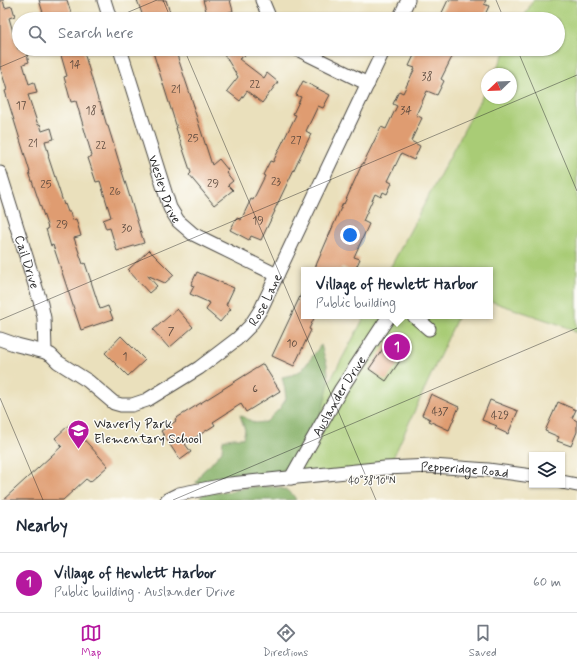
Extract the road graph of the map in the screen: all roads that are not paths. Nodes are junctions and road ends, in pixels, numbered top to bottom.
1 (104, 0) edge
2 (262, 0) edge
3 (408, 0) edge
4 (108, 12) edge
5 (267, 12) edge
6 (402, 12) edge
7 (122, 56) edge
8 (311, 56) edge
9 (381, 56) edge
10 (368, 84) junction
11 (0, 173) edge
12 (277, 275) junction
13 (388, 319) edge
14 (418, 319) edge
15 (430, 329) dead end
16 (0, 339) edge
17 (45, 352) junction
18 (529, 476) edge
19 (296, 477) junction
20 (565, 483) edge
21 (577, 485) edge
22 (181, 497) edge
23 (167, 500) edge

1 - 4 street
2 - 5 street
3 - 6 street
7 - 12 street, Wesley Drive
8 - 10 street
9 - 10 street, Rose Lane
10 - 12 street, Rose Lane
11 - 17 street, Cail Drive
12 - 17 street, Rose Lane
13 - 19 street, Auslander Drive
14 - 15 street
16 - 17 street
18 - 19 street, Pepperidge Road
19 - 22 street, Pepperidge Road
20 - 21 street
22 - 23 street, Pepperidge Road

